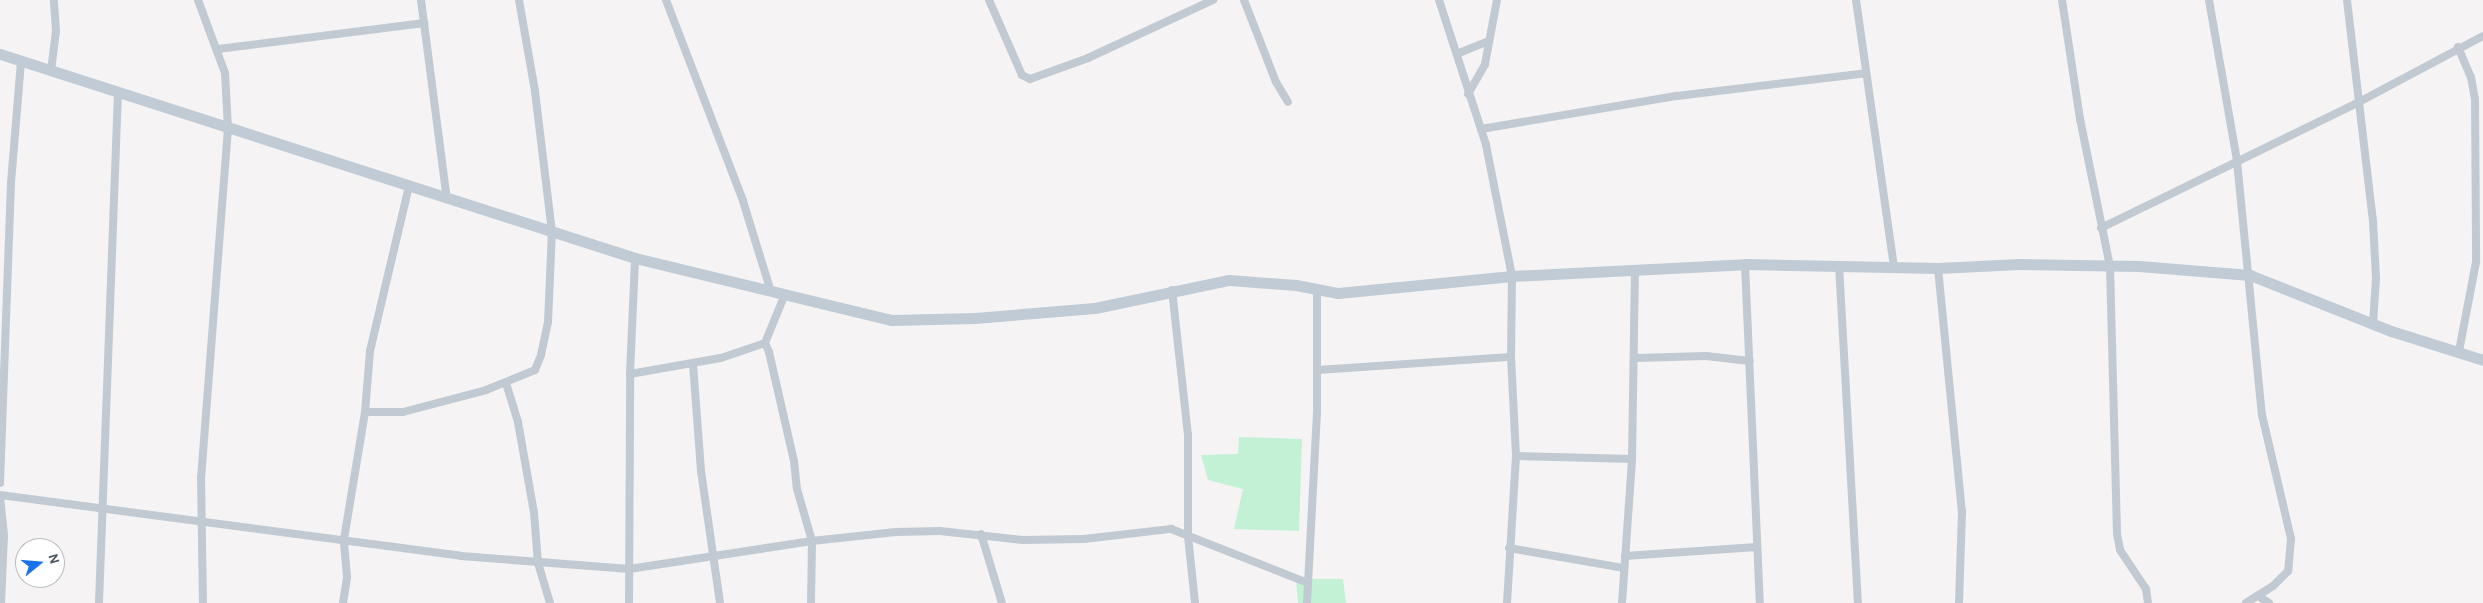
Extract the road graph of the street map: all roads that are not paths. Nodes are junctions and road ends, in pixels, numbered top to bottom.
1 (54, 0) edge
2 (198, 0) edge
3 (421, 0) edge
4 (519, 0) edge
5 (666, 0) edge
6 (1213, 0) edge
7 (1244, 0) edge
8 (1439, 0) edge
9 (1497, 0) edge
10 (1856, 0) edge
11 (2062, 0) edge
12 (2209, 0) edge
13 (2347, 0) edge
14 (991, 1) edge
15 (424, 22) junction
16 (2483, 36) edge
17 (1488, 41) junction
18 (2458, 47) junction
19 (218, 49) junction
20 (1459, 53) junction
21 (0, 54) edge
22 (21, 62) junction
23 (51, 71) junction
24 (1866, 72) junction
25 (118, 91) junction
26 (1468, 94) junction
27 (1288, 102) dead end
28 (2359, 102) junction
29 (228, 128) junction
30 (1481, 129) junction
31 (2237, 161) junction
32 (408, 186) junction
33 (447, 199) junction
34 (2102, 228) junction
35 (552, 232) junction
36 (636, 258) junction
37 (1745, 264) junction
38 (1839, 265) junction
39 (2110, 266) junction
40 (1894, 267) junction
41 (1938, 268) junction
42 (1635, 270) junction
43 (2250, 275) junction
44 (1512, 276) junction
45 (1172, 290) junction
46 (1317, 291) junction
47 (771, 292) junction
48 (785, 294) junction
49 (2373, 324) junction
50 (764, 343) junction
51 (2459, 352) junction
52 (1511, 357) junction
53 (1635, 358) junction
54 (2483, 360) edge
55 (1750, 361) junction
56 (693, 364) junction
57 (1318, 370) junction
58 (630, 374) junction
59 (506, 384) junction
60 (365, 412) junction
61 (1516, 456) junction
62 (1632, 459) junction
63 (0, 483) edge
64 (0, 496) edge
65 (102, 506) junction
66 (200, 520) junction
67 (982, 534) junction
68 (1188, 536) junction
69 (344, 538) junction
70 (812, 541) junction
71 (1757, 547) junction
72 (1509, 548) junction
73 (1625, 556) junction
74 (712, 558) junction
75 (538, 563) junction
76 (1624, 568) junction
77 (629, 569) junction
78 (1308, 583) junction
79 (2258, 596) junction
80 (2, 603) edge
81 (98, 603) edge
82 (203, 603) edge
83 (343, 603) edge
84 (550, 603) edge
85 (629, 603) edge
86 (720, 603) edge
87 (810, 603) edge
88 (1002, 603) edge
89 (1195, 603) edge
90 (1307, 603) edge
91 (1507, 603) edge
92 (1622, 603) edge
93 (1760, 603) edge
94 (1858, 603) edge
95 (1959, 603) edge
96 (2148, 603) edge
97 (2246, 603) edge
98 (2269, 603) edge

1 - 23 street
2 - 19 street
3 - 15 street
4 - 35 street
5 - 47 street
6 - 14 street
7 - 27 street
8 - 20 street
9 - 17 street
10 - 24 street
11 - 34 street
12 - 31 street
13 - 28 street
15 - 19 street
15 - 33 street
16 - 18 street
17 - 20 street
17 - 26 street
18 - 28 street
18 - 51 street
19 - 29 street
20 - 26 street
21 - 22 street
22 - 23 street
22 - 63 street
23 - 25 street
24 - 30 street
24 - 40 street
25 - 29 street
25 - 65 street
26 - 30 street
28 - 31 street
28 - 49 street
29 - 32 street
29 - 66 street
30 - 44 street
31 - 34 street
31 - 43 street
32 - 33 street
32 - 60 street
33 - 35 street
34 - 39 street
35 - 36 street
35 - 59 street
36 - 47 street
36 - 58 street
37 - 38 street
37 - 42 street
37 - 55 street
38 - 40 street
38 - 94 street
39 - 41 street
39 - 43 street
39 - 96 street
40 - 41 street
41 - 95 street
42 - 44 street
42 - 53 street
43 - 49 street
43 - 79 street
44 - 46 street
44 - 52 street
45 - 46 street
45 - 48 street
45 - 68 street
46 - 57 street
47 - 48 street
48 - 50 street
49 - 51 street
50 - 56 street
50 - 70 street
51 - 54 street
52 - 57 street
52 - 61 street
53 - 55 street
53 - 62 street
55 - 71 street
56 - 58 street
56 - 74 street
57 - 78 street
58 - 77 street
59 - 60 street
59 - 75 street
60 - 69 street
61 - 62 street
61 - 72 street
62 - 73 street
64 - 65 street
64 - 80 street
65 - 66 street
65 - 81 street
66 - 69 street
66 - 82 street
67 - 68 street
67 - 70 street
67 - 88 street
68 - 78 street
68 - 89 street
69 - 75 street
69 - 83 street
70 - 74 street
70 - 87 street
71 - 73 street
71 - 93 street
72 - 76 street
72 - 91 street
73 - 76 street
74 - 77 street
74 - 86 street
75 - 77 street
75 - 84 street
76 - 92 street
77 - 85 street
78 - 90 street
79 - 97 street
79 - 98 street

